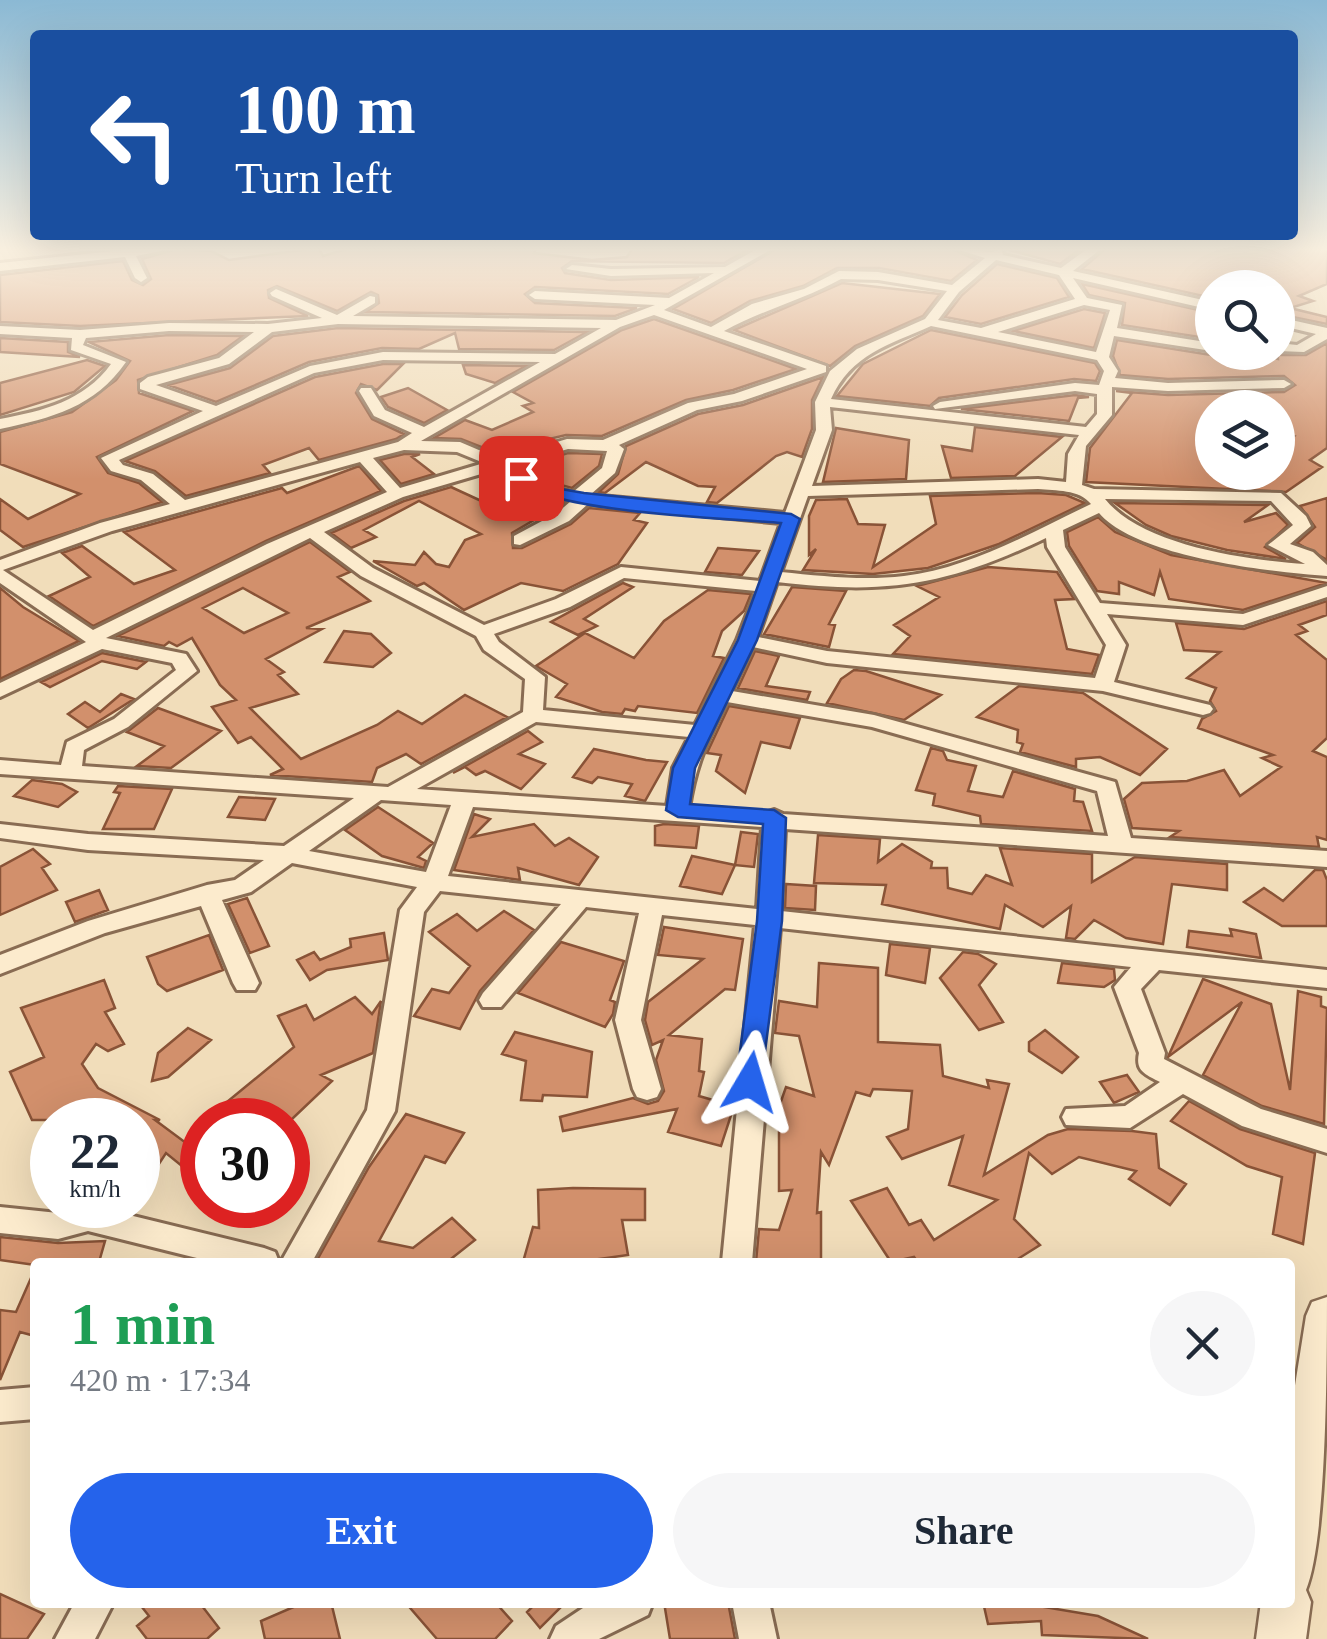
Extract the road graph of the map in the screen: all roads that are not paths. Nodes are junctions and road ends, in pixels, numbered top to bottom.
1 (290, 325) edge
2 (614, 325) edge
3 (690, 325) edge
4 (723, 325) edge
5 (922, 325) edge
6 (949, 325) edge
7 (1005, 325) edge
8 (1112, 325) edge
9 (1296, 325) edge
10 (268, 328) junction
11 (0, 330) edge
12 (1110, 331) junction
13 (984, 332) junction
14 (710, 333) junction
15 (1327, 333) edge
16 (80, 334) junction
17 (1195, 344) edge
18 (1295, 350) edge
19 (1102, 357) junction
20 (562, 358) junction
21 (828, 372) junction
22 (1284, 384) dead end
23 (1105, 386) junction
24 (366, 391) dead end
25 (822, 402) junction
26 (214, 410) junction
27 (937, 412) junction
28 (0, 424) edge
29 (1085, 431) junction
30 (424, 433) junction
31 (404, 444) junction
32 (605, 446) junction
33 (363, 456) junction
34 (504, 466) junction
35 (1074, 488) junction
36 (802, 491) junction
37 (397, 494) junction
38 (580, 498) junction
39 (1095, 501) junction
40 (181, 506) junction
41 (791, 519) junction
42 (1054, 529) junction
43 (312, 531) junction
44 (520, 540) dead end
45 (0, 566) edge
46 (1324, 569) edge
47 (0, 574) edge
48 (769, 582) junction
49 (1327, 591) edge
50 (1097, 609) junction
51 (482, 632) junction
52 (98, 640) junction
53 (747, 640) junction
54 (1103, 685) junction
55 (0, 690) edge
56 (722, 695) junction
57 (1203, 709) dead end
58 (532, 715) junction
59 (704, 732) junction
60 (0, 767) edge
61 (70, 772) junction
62 (386, 793) junction
63 (464, 800) junction
64 (678, 810) junction
65 (774, 818) junction
66 (0, 831) edge
67 (1121, 844) junction
68 (284, 854) junction
69 (1327, 859) edge
70 (434, 882) junction
71 (207, 893) junction
72 (580, 898) junction
73 (652, 907) junction
74 (770, 921) junction
75 (1154, 959) junction
76 (0, 965) edge
77 (1327, 979) edge
78 (246, 982) dead end
79 (492, 1000) dead end
80 (1179, 1083) junction
81 (647, 1089) dead end
82 (1076, 1118) dead end
83 (1327, 1141) edge
84 (0, 1220) edge
85 (248, 1258) edge
86 (298, 1258) edge
87 (737, 1258) edge
88 (1327, 1316) edge
89 (1303, 1377) edge
90 (30, 1403) edge
91 (0, 1406) edge
92 (1295, 1497) edge
93 (92, 1608) edge
94 (622, 1608) edge
95 (751, 1608) edge
96 (1285, 1608) edge
97 (74, 1639) edge
98 (569, 1639) edge
99 (758, 1639) edge
100 (1281, 1639) edge

1 - 10 street
2 - 20 street
3 - 14 street
4 - 14 street
5 - 21 street
6 - 13 street
7 - 13 street
8 - 12 street
9 - 15 street
10 - 16 street
10 - 26 street
11 - 16 street
12 - 17 street
12 - 19 street
13 - 19 street
14 - 21 street
15 - 18 street
16 - 28 street
19 - 23 street
20 - 26 street
20 - 30 street
21 - 25 street
21 - 32 street
22 - 23 street
23 - 27 street
23 - 29 street
24 - 30 street
25 - 27 street
25 - 36 street
26 - 40 street
27 - 29 street
29 - 35 street
30 - 31 street
31 - 33 street
31 - 34 street
32 - 34 street
32 - 38 street
33 - 37 street
33 - 40 street
34 - 37 street
34 - 38 street
35 - 36 street
35 - 39 street
36 - 41 street
37 - 43 street
38 - 41 street
38 - 44 street
39 - 42 street
39 - 46 street
39 - 46 street
40 - 45 street
41 - 48 street
42 - 48 street
42 - 50 street
43 - 51 street
43 - 52 street
47 - 52 street
48 - 51 street
48 - 53 street
49 - 50 street
50 - 54 street
51 - 58 street
52 - 55 street
52 - 61 street
53 - 54 street
53 - 56 street
54 - 57 street
56 - 59 street
56 - 67 street
58 - 59 street
58 - 62 street
59 - 64 street
60 - 61 street
61 - 62 street
62 - 63 street
62 - 68 street
63 - 64 street
63 - 70 street
64 - 65 street
65 - 67 street
65 - 74 street
66 - 68 street
67 - 69 street
68 - 70 street
68 - 71 street
70 - 72 street
70 - 86 street
71 - 76 street
71 - 78 street
72 - 73 street
72 - 79 street
73 - 74 street
73 - 81 street
74 - 75 street
74 - 87 street
75 - 77 street
75 - 80 street
80 - 82 street
80 - 83 street
84 - 85 street
88 - 89 street
89 - 92 street
90 - 91 street
93 - 97 street
94 - 98 street
95 - 99 street
96 - 100 street

